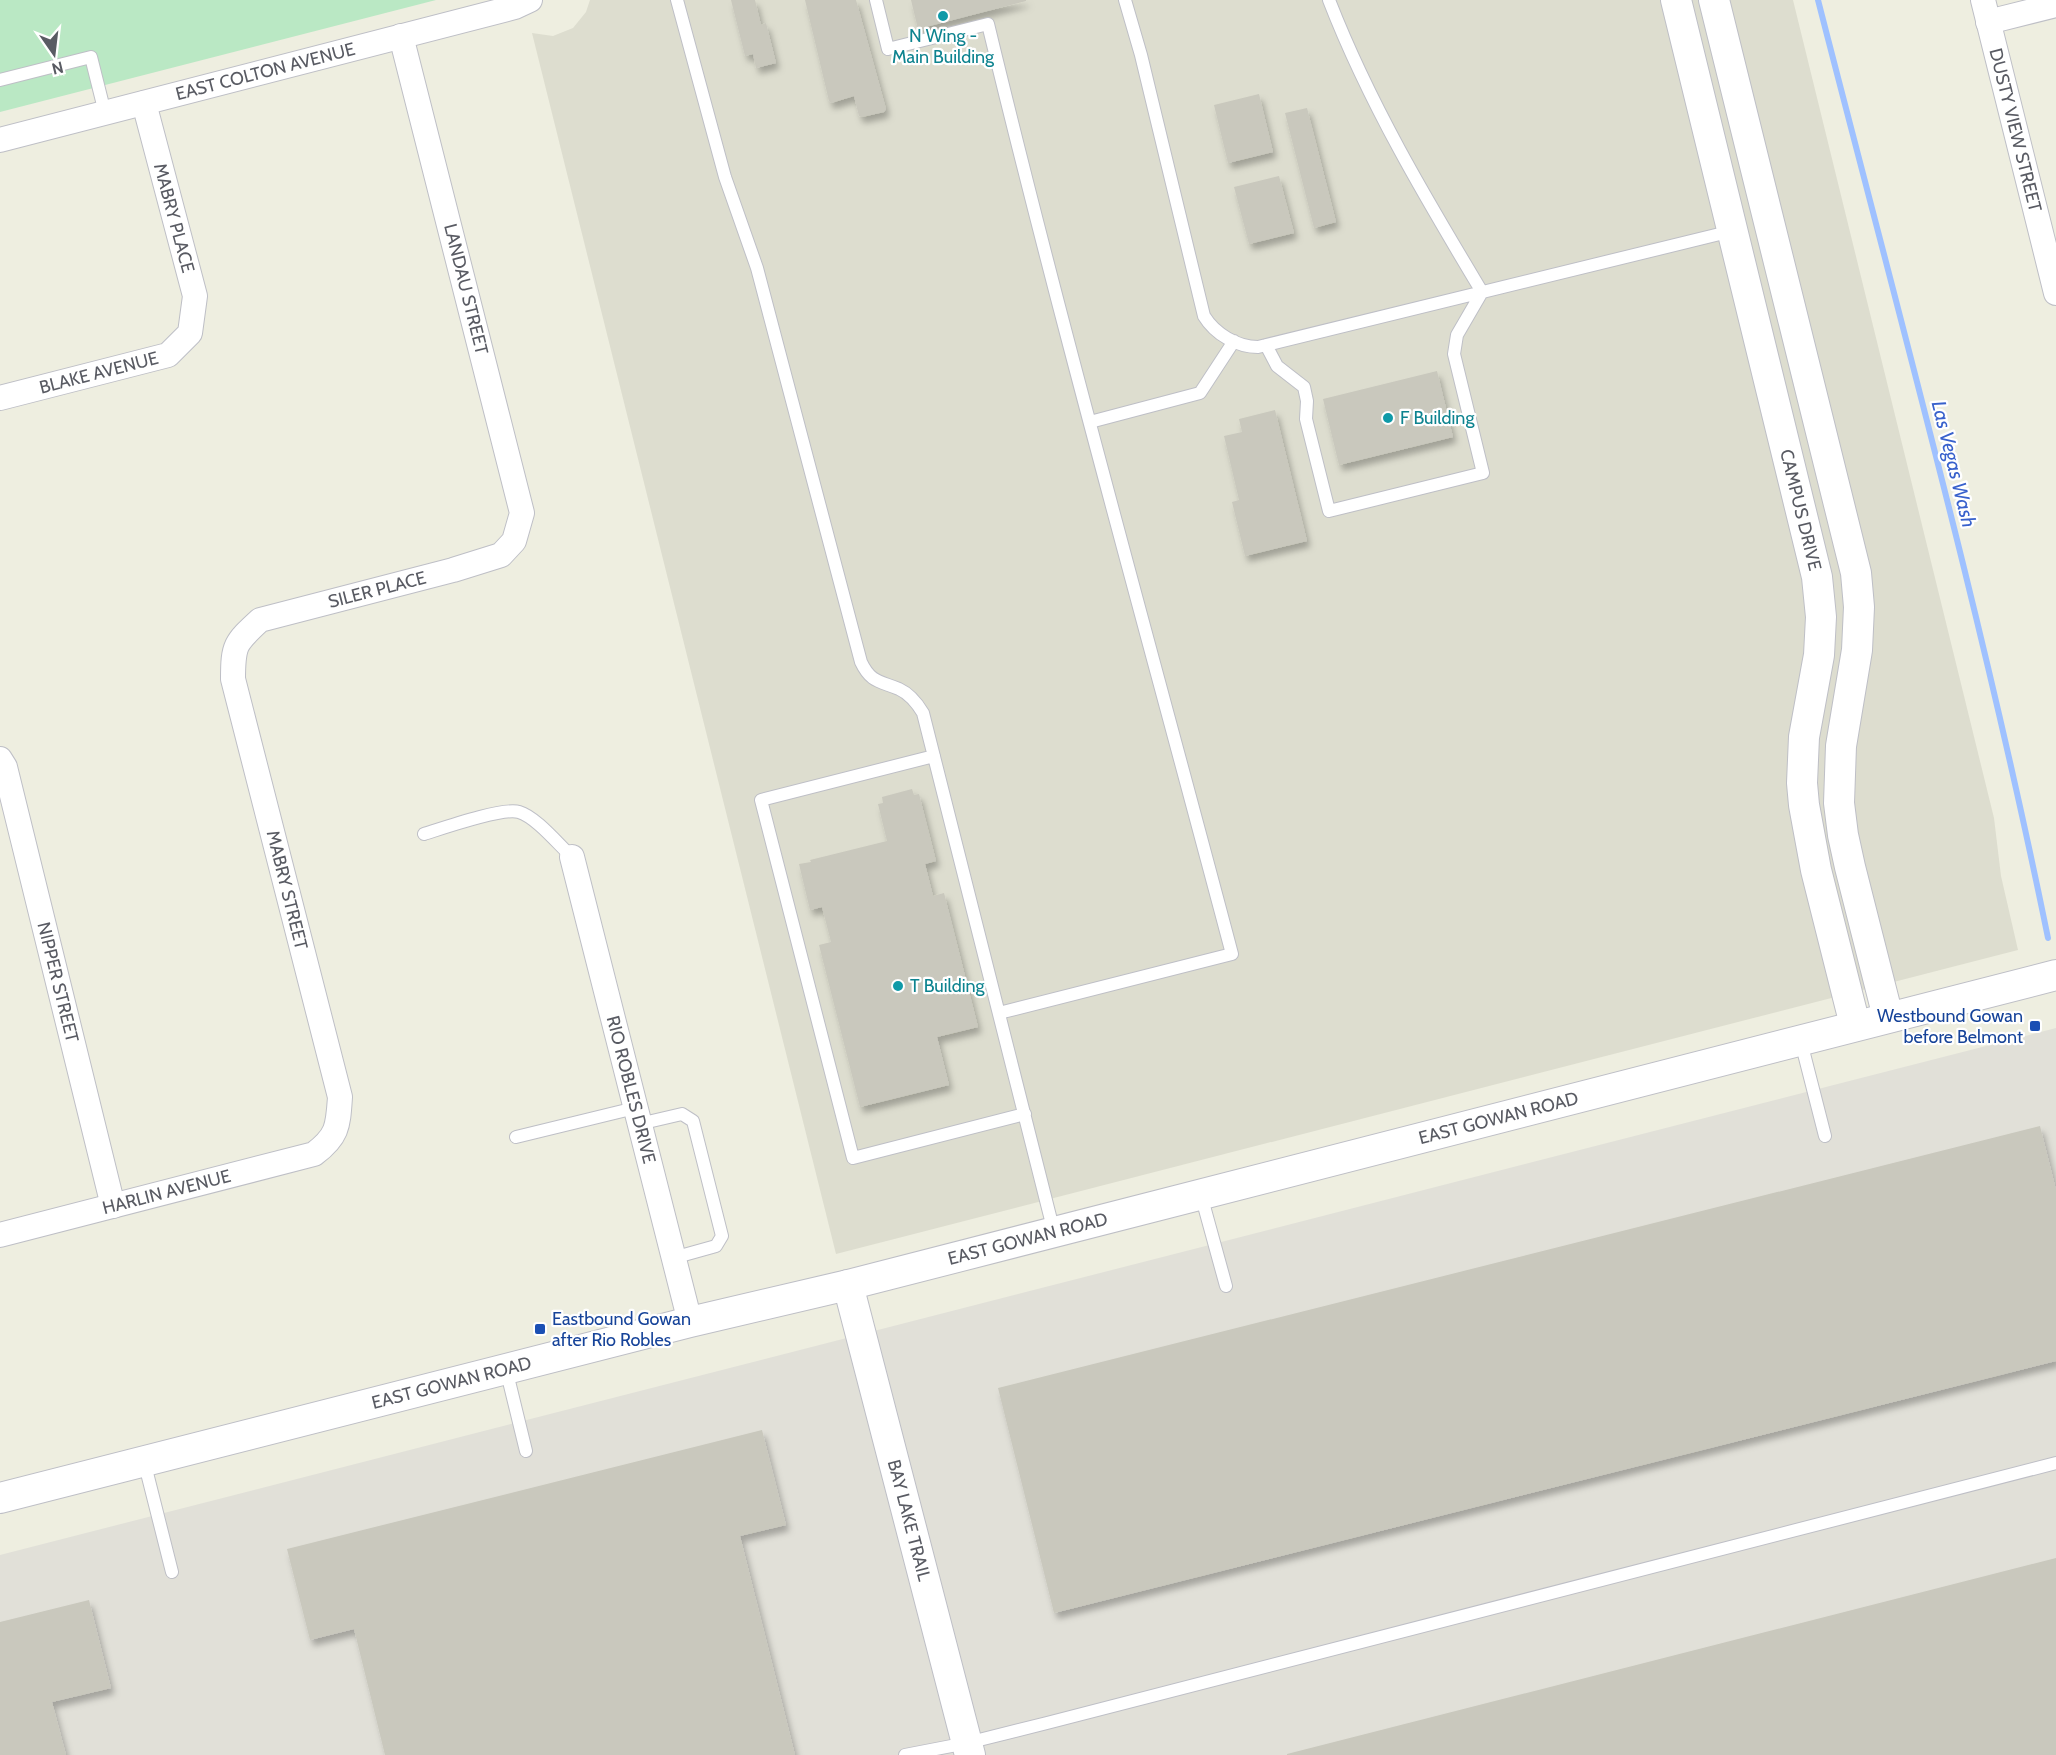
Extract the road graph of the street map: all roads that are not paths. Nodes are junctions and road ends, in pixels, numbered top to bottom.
1 (530, 0) edge
2 (677, 0) edge
3 (876, 0) edge
4 (1125, 0) edge
5 (1329, 0) edge
6 (1676, 0) edge
7 (1714, 0) edge
8 (2056, 5) edge
9 (1986, 11) edge
10 (401, 36) junction
11 (0, 80) edge
12 (144, 103) junction
13 (105, 113) junction
14 (0, 140) edge
15 (1769, 222) junction
16 (1733, 230) junction
17 (2052, 261) edge
18 (1482, 292) junction
19 (2056, 293) edge
20 (190, 333) joint
21 (1234, 341) junction
22 (1266, 345) junction
23 (0, 398) edge
24 (1090, 422) junction
25 (514, 541) joint
26 (242, 637) joint
27 (934, 756) junction
28 (0, 759) edge
29 (424, 834) dead end
30 (572, 857) joint
31 (2056, 975) edge
32 (999, 1013) junction
33 (1887, 1017) junction
34 (1855, 1025) junction
35 (1800, 1039) junction
36 (1025, 1114) junction
37 (637, 1116) junction
38 (1825, 1136) dead end
39 (516, 1137) dead end
40 (329, 1142) joint
41 (1201, 1194) junction
42 (113, 1206) junction
43 (1054, 1232) junction
44 (0, 1235) edge
45 (673, 1258) junction
46 (848, 1285) junction
47 (1226, 1286) dead end
48 (690, 1322) junction
49 (506, 1369) junction
50 (526, 1451) dead end
51 (144, 1461) junction
52 (2056, 1462) edge
53 (0, 1498) edge
54 (172, 1572) dead end
55 (969, 1749) edge
56 (906, 1755) edge

1 - 10 street, EAST COLTON AVENUE
2 - 27 lane
3 - 24 lane
4 - 21 lane
5 - 18 lane
6 - 16 street, CAMPUS DRIVE
7 - 15 street, CAMPUS DRIVE
8 - 9 street
9 - 17 street, DUSTY VIEW STREET
10 - 12 street, EAST COLTON AVENUE
10 - 25 street, LANDAU STREET
11 - 13 lane
12 - 13 street, EAST COLTON AVENUE
12 - 20 street, MABRY PLACE
13 - 14 street, EAST COLTON AVENUE
15 - 16 street
15 - 33 street, CAMPUS DRIVE
16 - 18 lane
16 - 34 street, CAMPUS DRIVE
17 - 19 street, DUSTY VIEW STREET
18 - 22 lane
18 - 22 lane
20 - 23 street, BLAKE AVENUE
21 - 22 lane
21 - 24 lane
24 - 32 lane
25 - 26 street, SILER PLACE
26 - 40 street, MABRY STREET
27 - 32 lane
27 - 36 lane
28 - 42 street, NIPPER STREET
29 - 30 lane
30 - 37 street, RIO ROBLES DRIVE
31 - 33 street, EAST GOWAN ROAD
32 - 36 lane
33 - 34 street, EAST GOWAN ROAD
34 - 35 street, EAST GOWAN ROAD
35 - 38 lane
35 - 41 street, EAST GOWAN ROAD
36 - 43 lane
37 - 39 lane
37 - 45 street, RIO ROBLES DRIVE
37 - 45 lane
40 - 42 street, HARLIN AVENUE
41 - 43 street, EAST GOWAN ROAD
41 - 47 lane
42 - 44 street, HARLIN AVENUE
43 - 46 street, EAST GOWAN ROAD
45 - 48 street, RIO ROBLES DRIVE
46 - 48 street, EAST GOWAN ROAD
46 - 55 street, BAY LAKE TRAIL
48 - 49 street, EAST GOWAN ROAD
49 - 50 lane
49 - 51 street, EAST GOWAN ROAD
51 - 53 street, EAST GOWAN ROAD
51 - 54 lane
52 - 55 lane
55 - 56 lane

